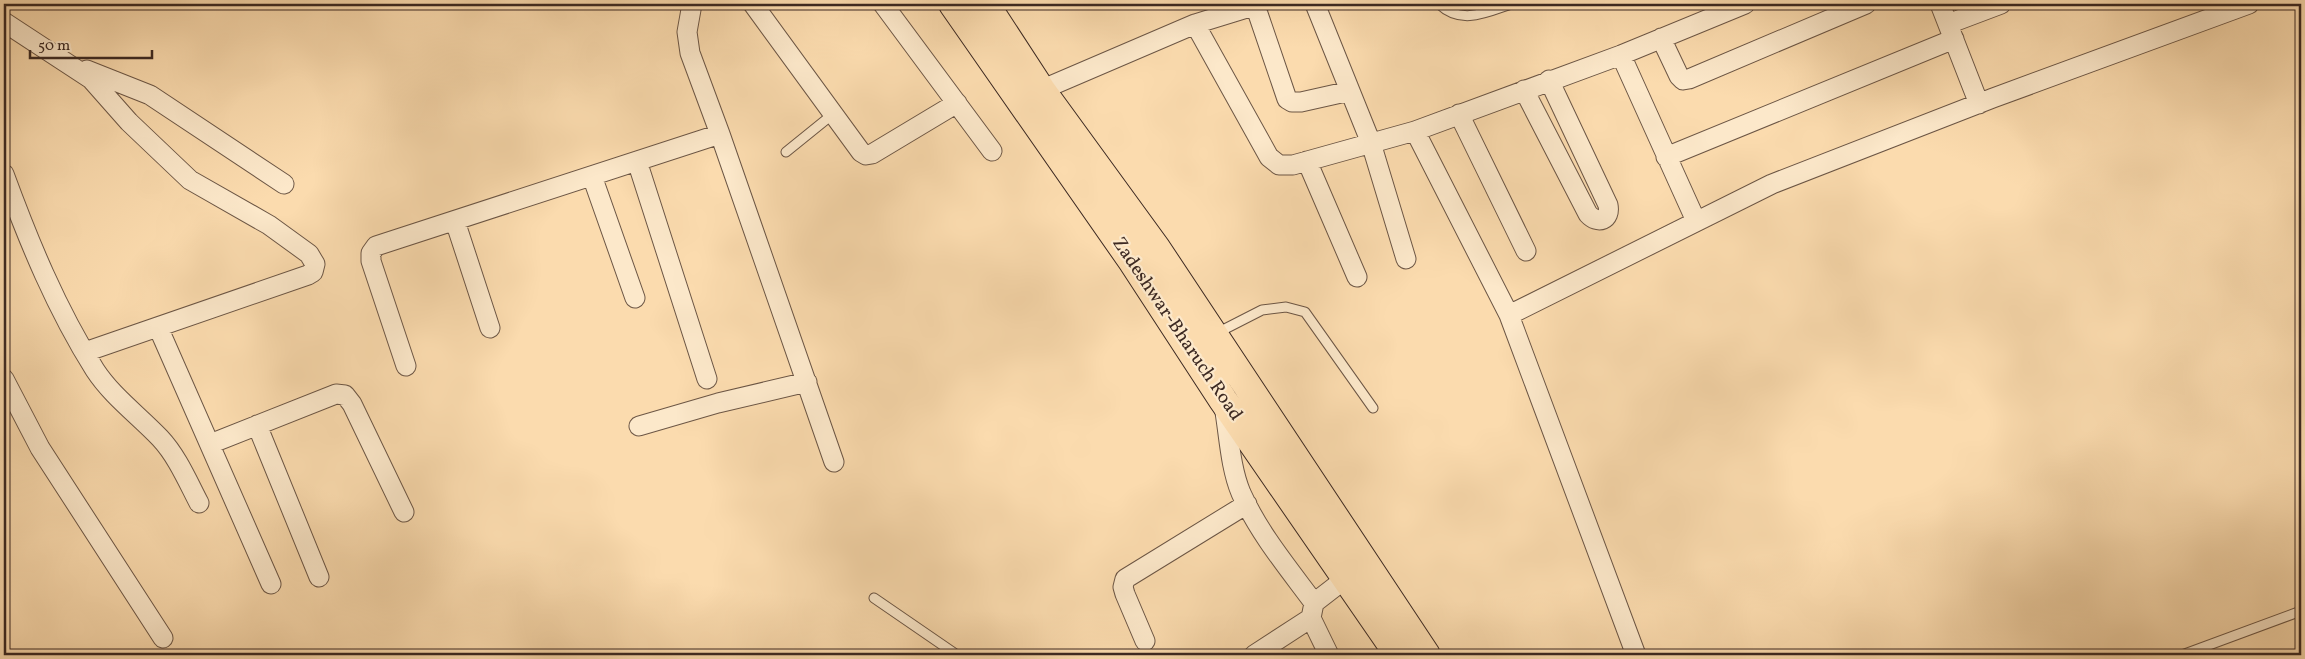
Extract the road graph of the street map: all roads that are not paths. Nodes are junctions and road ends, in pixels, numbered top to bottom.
1 (692, 4) edge
2 (753, 4) edge
3 (883, 4) edge
4 (953, 4) edge
5 (985, 4) edge
6 (1314, 4) edge
7 (1439, 4) edge
8 (1511, 4) edge
9 (1745, 4) edge
10 (1866, 4) edge
11 (1940, 4) edge
12 (2001, 4) edge
13 (2249, 4) edge
14 (1257, 5) edge
15 (4, 22) edge
16 (1195, 24) junction
17 (1951, 32) junction
18 (1660, 38) junction
19 (1621, 55) junction
20 (60, 60) junction
21 (1550, 80) junction
22 (1041, 90) junction
23 (1524, 90) junction
24 (1350, 91) junction
25 (957, 103) junction
26 (1979, 104) junction
27 (834, 114) junction
28 (1459, 114) junction
29 (1415, 131) junction
30 (720, 134) junction
31 (1370, 143) junction
32 (992, 151) dead end
33 (786, 152) dead end
34 (1666, 157) junction
35 (637, 161) junction
36 (1307, 161) junction
37 (4, 174) edge
38 (592, 176) junction
39 (284, 184) dead end
40 (455, 220) junction
41 (1696, 221) junction
42 (1526, 251) dead end
43 (1406, 259) dead end
44 (1357, 277) dead end
45 (636, 298) dead end
46 (1509, 315) junction
47 (158, 326) junction
48 (490, 328) dead end
49 (1212, 335) junction
50 (85, 352) junction
51 (406, 366) dead end
52 (4, 379) edge
53 (707, 379) dead end
54 (806, 382) junction
55 (1223, 400) junction
56 (1373, 408) dead end
57 (257, 425) junction
58 (639, 426) dead end
59 (210, 444) junction
60 (834, 462) dead end
61 (199, 503) dead end
62 (1247, 504) junction
63 (404, 512) dead end
64 (319, 577) dead end
65 (1345, 579) junction
66 (271, 584) dead end
67 (874, 598) dead end
68 (1312, 611) junction
69 (2301, 611) edge
70 (163, 638) dead end
71 (1145, 641) dead end
72 (957, 655) edge
73 (1254, 655) edge
74 (1329, 655) edge
75 (1399, 655) edge
76 (1426, 655) edge
77 (1636, 655) edge
78 (2182, 655) edge

1 - 30 street
2 - 27 street
3 - 25 street
4 - 55 main road, Zadeshwar-Bharuch Road
5 - 22 main road, Zadeshwar-Bharuch Road
6 - 24 street
7 - 8 lane
9 - 18 street
10 - 18 street
11 - 17 street
12 - 17 street
13 - 26 street
14 - 16 street
14 - 24 street
15 - 20 street
16 - 22 street
16 - 36 street
17 - 26 street
17 - 34 street
18 - 19 street
19 - 21 street
19 - 34 street
20 - 39 street
20 - 47 street
21 - 23 street
21 - 23 street
22 - 49 main road, Zadeshwar-Bharuch Road
23 - 28 street
24 - 31 street
25 - 27 street
25 - 32 street
26 - 41 street
27 - 33 lane
28 - 29 street
28 - 42 street
29 - 31 street
29 - 46 street
30 - 35 street
30 - 54 street
31 - 36 street
31 - 43 street
34 - 41 street
35 - 38 street
35 - 53 street
36 - 44 street
37 - 50 street
38 - 40 street
38 - 45 street
40 - 48 street
40 - 51 street
41 - 46 street
46 - 77 street
47 - 50 street
47 - 59 street
49 - 56 lane
49 - 76 main road, Zadeshwar-Bharuch Road
50 - 61 street
52 - 70 street
54 - 58 street
54 - 60 street
55 - 62 street
55 - 65 main road, Zadeshwar-Bharuch Road
57 - 59 street
57 - 63 street
57 - 64 street
59 - 66 street
62 - 68 street
62 - 71 street
65 - 68 street
65 - 75 main road, Zadeshwar-Bharuch Road
67 - 72 lane
68 - 73 street
68 - 74 street
69 - 78 lane

